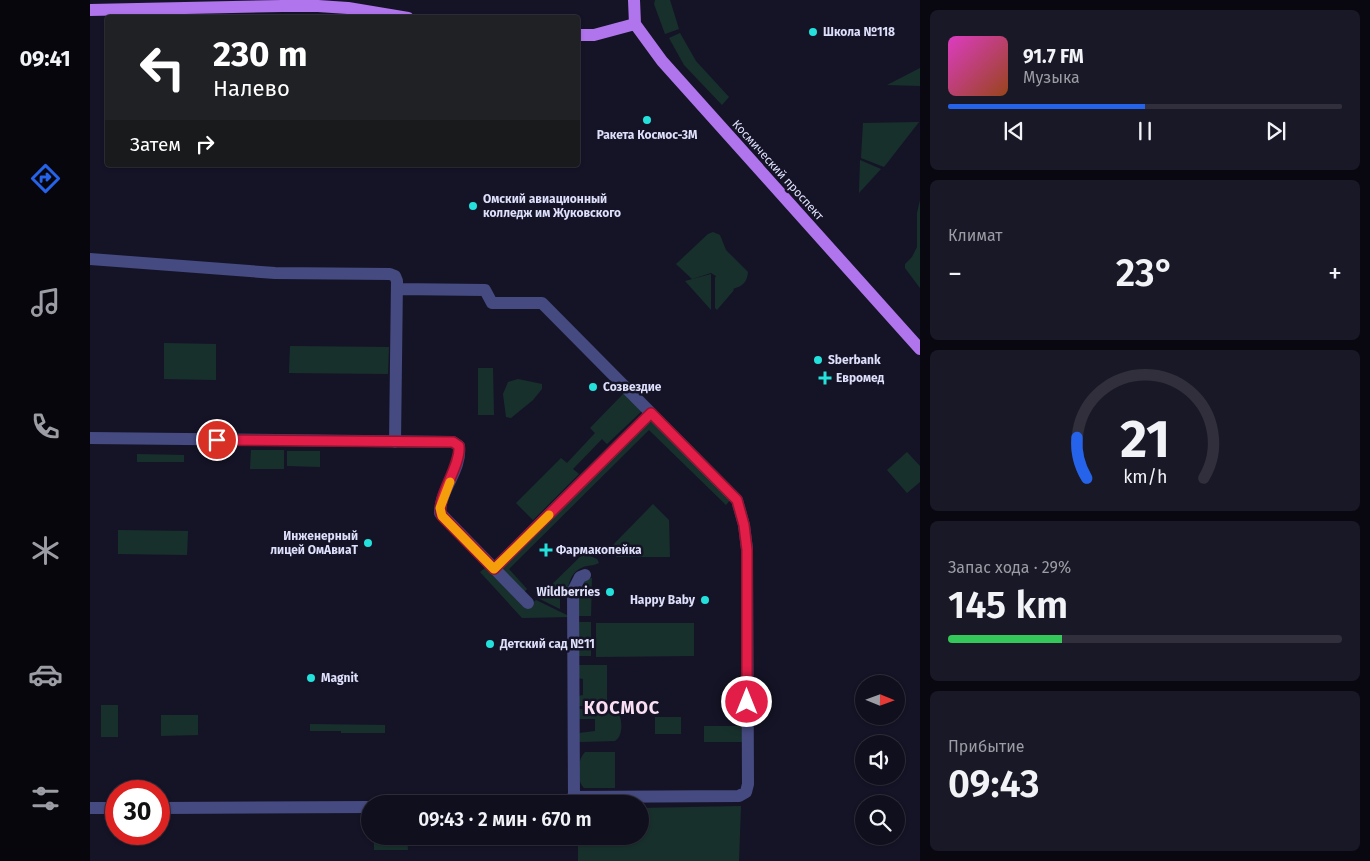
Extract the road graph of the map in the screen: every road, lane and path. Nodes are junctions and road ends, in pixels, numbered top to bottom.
1 (634, 0) edge
2 (90, 10) edge
3 (390, 15) edge
4 (635, 24) junction
5 (580, 35) edge
6 (90, 259) edge
7 (396, 289) junction
8 (920, 350) edge
9 (651, 413) junction
10 (90, 438) edge
11 (395, 442) junction
12 (494, 569) junction
13 (585, 575) dead end
14 (528, 603) dead end
15 (574, 795) edge
16 (649, 797) edge
17 (361, 807) edge
18 (90, 808) edge
19 (105, 808) edge
20 (170, 808) edge

1 - 4 main road
2 - 3 main road
4 - 5 main road
4 - 8 main road, Космический проспект
6 - 7 street
7 - 9 street
7 - 11 street
9 - 12 street
9 - 16 street
10 - 11 street
11 - 12 street
12 - 14 street
13 - 15 street
17 - 20 street
18 - 19 street

